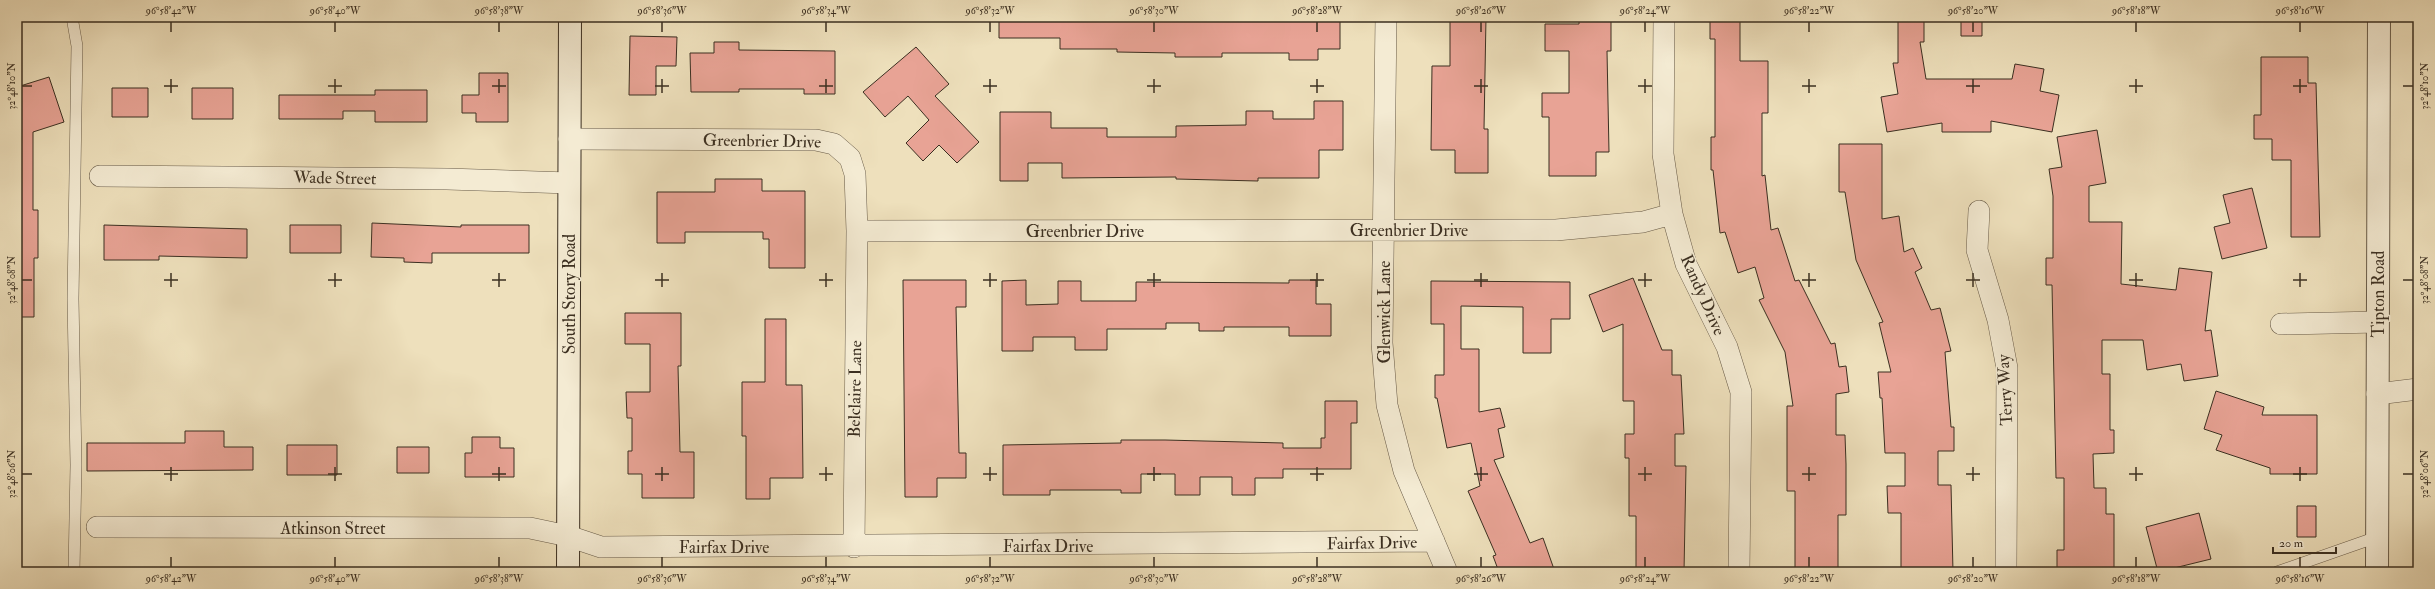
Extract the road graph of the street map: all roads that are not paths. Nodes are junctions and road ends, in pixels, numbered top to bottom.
1 (72, 17) edge
2 (570, 17) edge
3 (1386, 17) edge
4 (1664, 17) edge
5 (2379, 17) edge
6 (569, 139) junction
7 (100, 176) dead end
8 (569, 183) junction
9 (1979, 211) dead end
10 (1672, 214) junction
11 (1384, 230) junction
12 (857, 231) junction
13 (2378, 322) junction
14 (2281, 324) dead end
15 (2418, 389) edge
16 (2377, 394) junction
17 (97, 528) dead end
18 (568, 536) junction
19 (2377, 537) junction
20 (1434, 541) junction
21 (854, 547) junction
22 (74, 572) edge
23 (568, 572) edge
24 (1447, 572) edge
25 (1739, 572) edge
26 (2006, 572) edge
27 (2277, 572) edge
28 (2377, 572) edge

1 - 22 lane
2 - 6 main road, South Story Road
3 - 11 street, Glenwick Lane
4 - 10 street, Randy Drive
5 - 13 main road, Tipton Road
6 - 8 main road, South Story Road
6 - 12 street, Greenbrier Drive
7 - 8 street, Wade Street
8 - 18 main road, South Story Road
9 - 26 street, Terry Way
10 - 11 street, Greenbrier Drive
10 - 25 street, Randy Drive
11 - 12 street, Greenbrier Drive
11 - 20 street, Glenwick Lane
12 - 21 street, Belclaire Lane
13 - 14 street
13 - 16 main road, Tipton Road
15 - 16 street
16 - 19 main road, Tipton Road
17 - 18 street, Atkinson Street
18 - 21 street, Fairfax Drive
18 - 23 main road, South Story Road
19 - 27 lane
19 - 28 main road, Tipton Road
20 - 21 street, Fairfax Drive
20 - 24 street, Glenwick Lane

